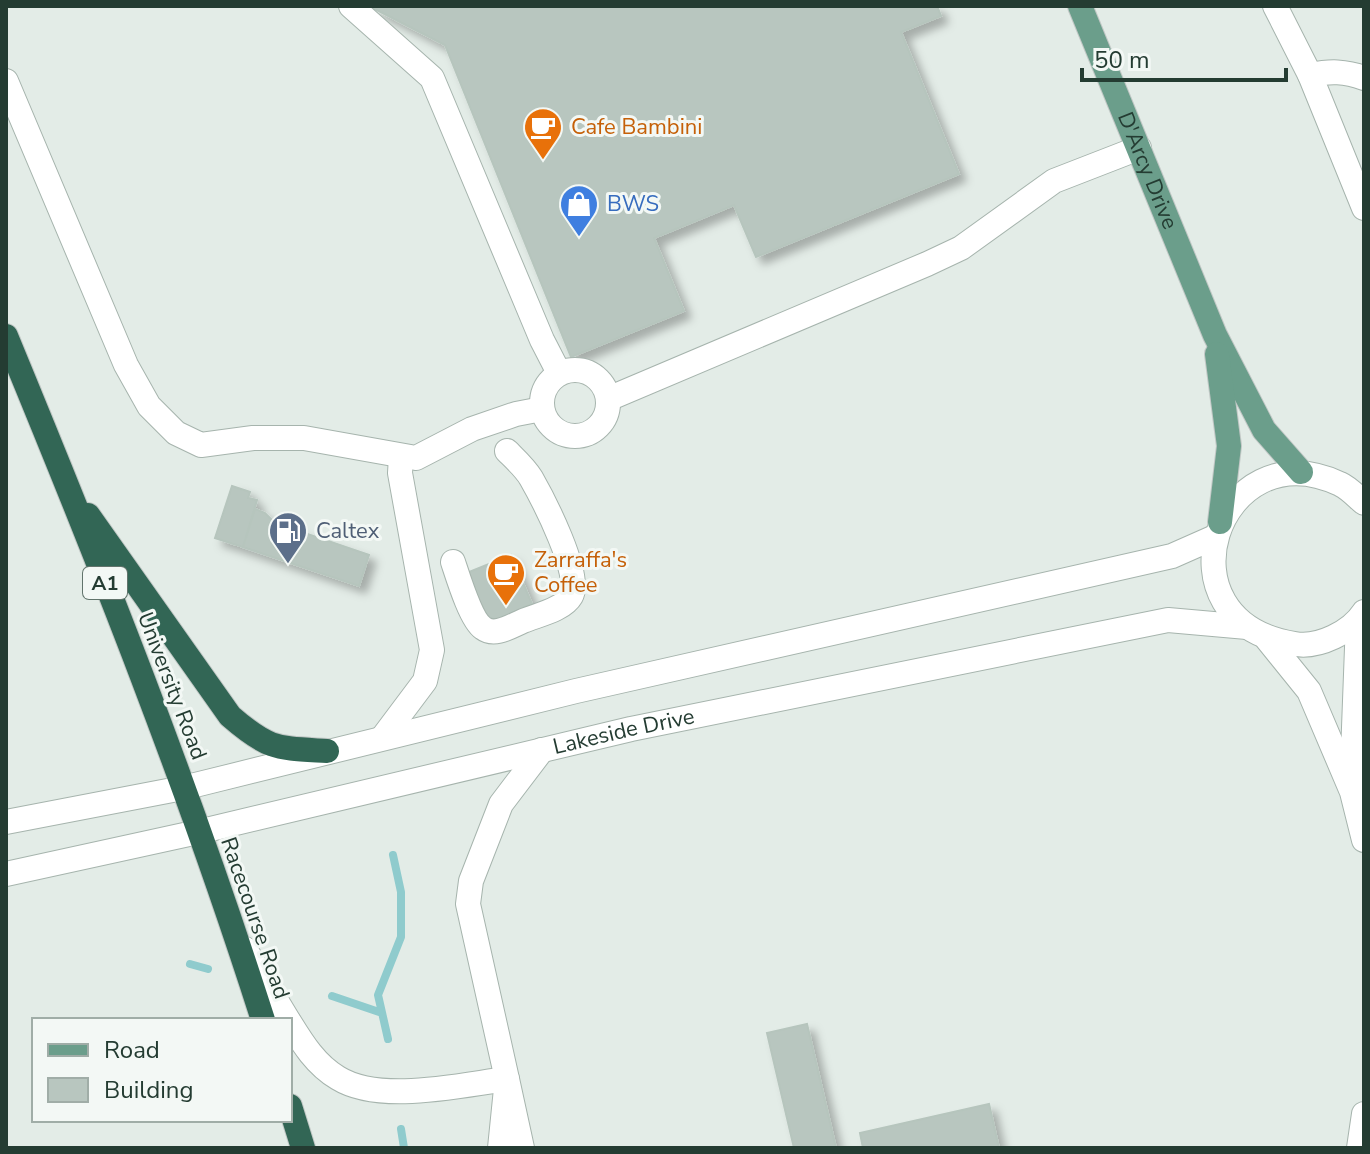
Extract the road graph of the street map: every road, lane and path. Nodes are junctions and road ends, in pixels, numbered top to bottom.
1 (351, 6) edge
2 (1080, 6) edge
3 (1275, 6) edge
4 (1310, 75) junction
5 (1364, 78) edge
6 (6, 81) edge
7 (1139, 148) junction
8 (1364, 208) edge
9 (1215, 335) junction
10 (6, 336) edge
11 (559, 373) junction
12 (608, 399) junction
13 (542, 409) junction
14 (494, 421) junction
15 (507, 451) junction
16 (401, 457) junction
17 (1301, 472) junction
18 (1353, 484) edge
19 (68, 487) junction
20 (1364, 503) edge
21 (539, 526) dead end
22 (1218, 530) junction
23 (453, 562) dead end
24 (1361, 617) edge
25 (1257, 633) junction
26 (383, 737) junction
27 (542, 750) junction
28 (327, 751) junction
29 (183, 788) junction
30 (1352, 792) junction
31 (6, 822) edge
32 (198, 832) junction
33 (1364, 840) edge
34 (6, 874) edge
35 (235, 933) junction
36 (262, 1018) edge
37 (287, 1018) edge
38 (292, 1027) edge
39 (507, 1079) junction
40 (292, 1112) edge
41 (1364, 1114) edge
42 (303, 1148) edge
43 (500, 1148) edge
44 (522, 1148) edge
45 (1359, 1148) edge

1 - 11 street
2 - 7 main road, D'Arcy Drive
3 - 4 street
4 - 5 street
4 - 8 street
6 - 16 street
7 - 9 main road, D'Arcy Drive
7 - 12 street
9 - 17 main road, D'Arcy Drive
9 - 22 main road, D'Arcy Drive
10 - 19 highway, University Road / A1
11 - 12 street
11 - 13 street
12 - 13 street
13 - 14 street
14 - 15 street
14 - 16 street
15 - 21 street
15 - 23 street
16 - 26 street
17 - 18 street
17 - 22 street
18 - 20 street
19 - 28 highway
19 - 29 highway, University Road / A1
22 - 25 street
22 - 26 street
24 - 25 street, Lakeside Drive
24 - 30 street
25 - 27 street, Lakeside Drive
25 - 30 street
26 - 28 street
27 - 32 street, Lakeside Drive
27 - 39 street
28 - 29 street
29 - 31 street
29 - 32 highway, University Road / A1
30 - 33 street
32 - 34 street, Lakeside Drive
32 - 35 highway, Racecourse Road / A1
35 - 36 highway, Racecourse Road / A1
35 - 37 street
38 - 39 street
39 - 43 street
39 - 44 street
40 - 42 highway
41 - 45 street

